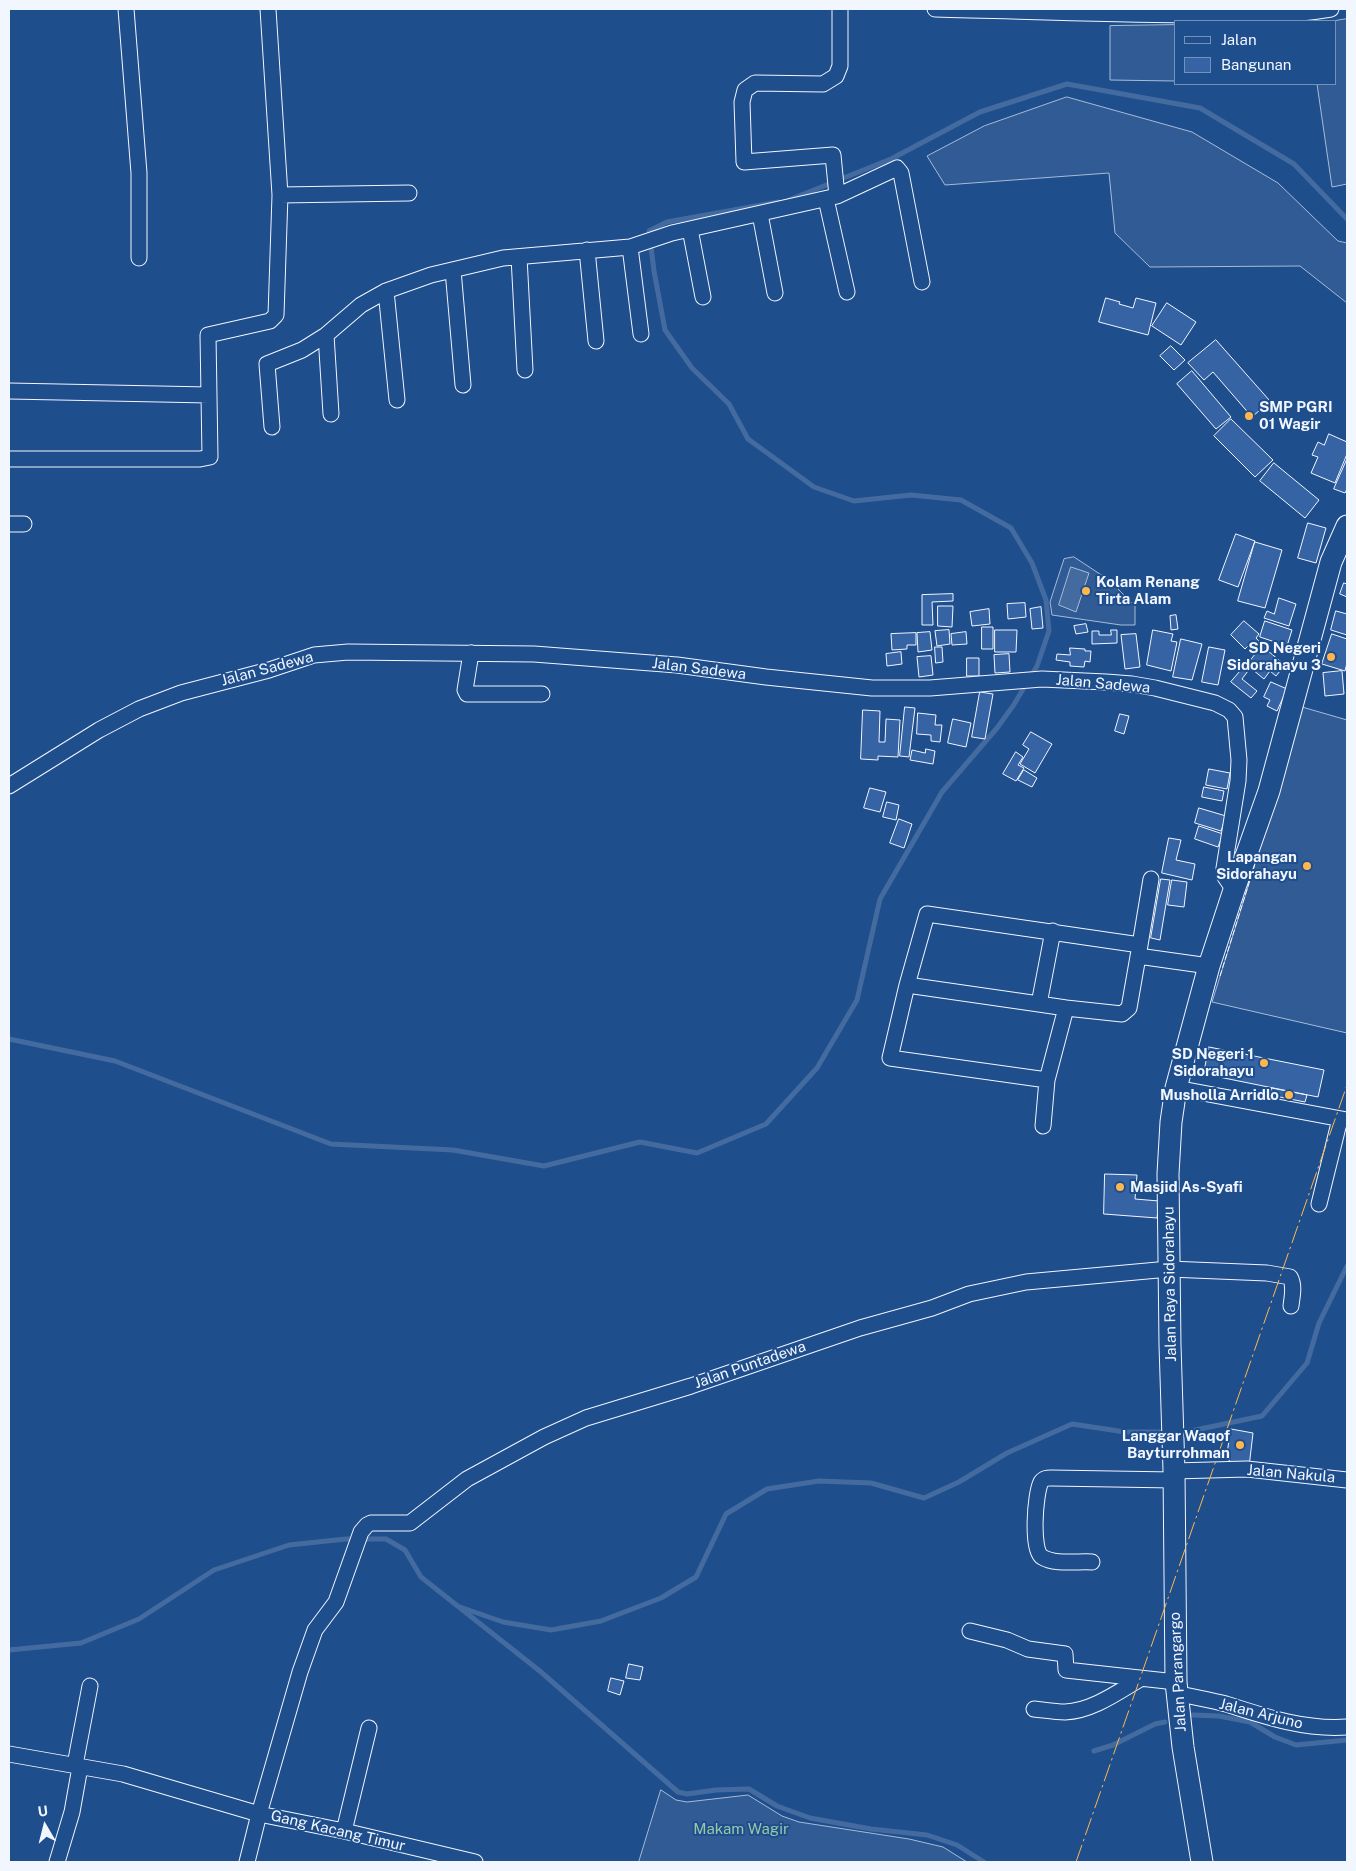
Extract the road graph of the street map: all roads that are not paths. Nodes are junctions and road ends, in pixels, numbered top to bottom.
1 (126, 9) edge
2 (268, 9) edge
3 (840, 9) edge
4 (935, 9) edge
5 (1331, 9) edge
6 (1003, 10) edge
7 (409, 193) dead end
8 (280, 195) junction
9 (833, 195) junction
10 (760, 214) junction
11 (690, 229) junction
12 (635, 245) junction
13 (587, 250) junction
14 (518, 257) junction
15 (139, 258) dead end
16 (453, 270) junction
17 (922, 282) dead end
18 (386, 291) junction
19 (847, 292) dead end
20 (774, 293) dead end
21 (703, 297) dead end
22 (641, 334) dead end
23 (326, 336) junction
24 (596, 341) dead end
25 (525, 370) dead end
26 (463, 385) dead end
27 (9, 391) edge
28 (209, 395) junction
29 (397, 400) dead end
30 (331, 414) dead end
31 (272, 427) dead end
32 (9, 459) edge
33 (1347, 526) edge
34 (471, 653) junction
35 (542, 694) dead end
36 (9, 786) edge
37 (1151, 879) dead end
38 (1234, 890) junction
39 (1053, 932) junction
40 (1139, 951) junction
41 (1209, 966) junction
42 (907, 985) junction
43 (1039, 1004) junction
44 (1066, 1008) junction
45 (1047, 1080) junction
46 (1176, 1088) junction
47 (1344, 1120) edge
48 (1042, 1126) dead end
49 (1319, 1204) dead end
50 (1169, 1269) junction
51 (1291, 1306) dead end
52 (1174, 1475) junction
53 (1347, 1480) edge
54 (1092, 1562) dead end
55 (970, 1631) dead end
56 (1140, 1679) junction
57 (90, 1686) dead end
58 (1176, 1688) junction
59 (1034, 1709) dead end
60 (1347, 1727) edge
61 (369, 1728) dead end
62 (9, 1754) edge
63 (77, 1766) junction
64 (259, 1814) junction
65 (344, 1831) junction
66 (57, 1862) edge
67 (247, 1862) edge
68 (475, 1862) edge
69 (1202, 1862) edge

1 - 15 street
2 - 8 street
3 - 9 street
4 - 6 street
5 - 6 street
7 - 8 street
8 - 28 street
9 - 10 street
9 - 17 street
9 - 19 street
10 - 11 street
10 - 20 street
11 - 12 street
11 - 21 street
12 - 13 street
12 - 22 street
13 - 14 street
13 - 24 street
14 - 16 street
14 - 25 street
16 - 18 street
16 - 26 street
18 - 23 street
18 - 29 street
23 - 30 street
23 - 31 street
27 - 28 street
28 - 32 street
33 - 38 main road, Jalan Raya Sidorahayu
34 - 35 street
34 - 36 street, Jalan Sadewa
34 - 38 street, Jalan Sadewa
37 - 40 street
38 - 41 main road, Jalan Raya Sidorahayu
39 - 40 street
39 - 42 street
39 - 43 street
40 - 41 street
40 - 44 street
41 - 46 main road, Jalan Raya Sidorahayu
42 - 43 street
42 - 45 street
43 - 44 street
44 - 45 street
45 - 48 street
46 - 47 street
46 - 50 main road, Jalan Raya Sidorahayu
47 - 49 street
50 - 51 street, Jalan Puntadewa
50 - 52 main road, Jalan Raya Sidorahayu
50 - 64 street, Jalan Puntadewa
52 - 53 street, Jalan Nakula
52 - 54 street, Jalan Nakula
52 - 58 main road, Jalan Parangargo
55 - 56 street, Jalan Arjuno
56 - 58 street, Jalan Arjuno
56 - 59 street
57 - 63 street
58 - 60 street, Jalan Arjuno
58 - 69 main road, Jalan Parangargo
61 - 65 street
62 - 63 street, Gang Kacang Timur
63 - 64 street, Gang Kacang Timur
63 - 66 street
64 - 65 street, Gang Kacang Timur
64 - 67 street
65 - 68 street, Gang Kacang Timur

